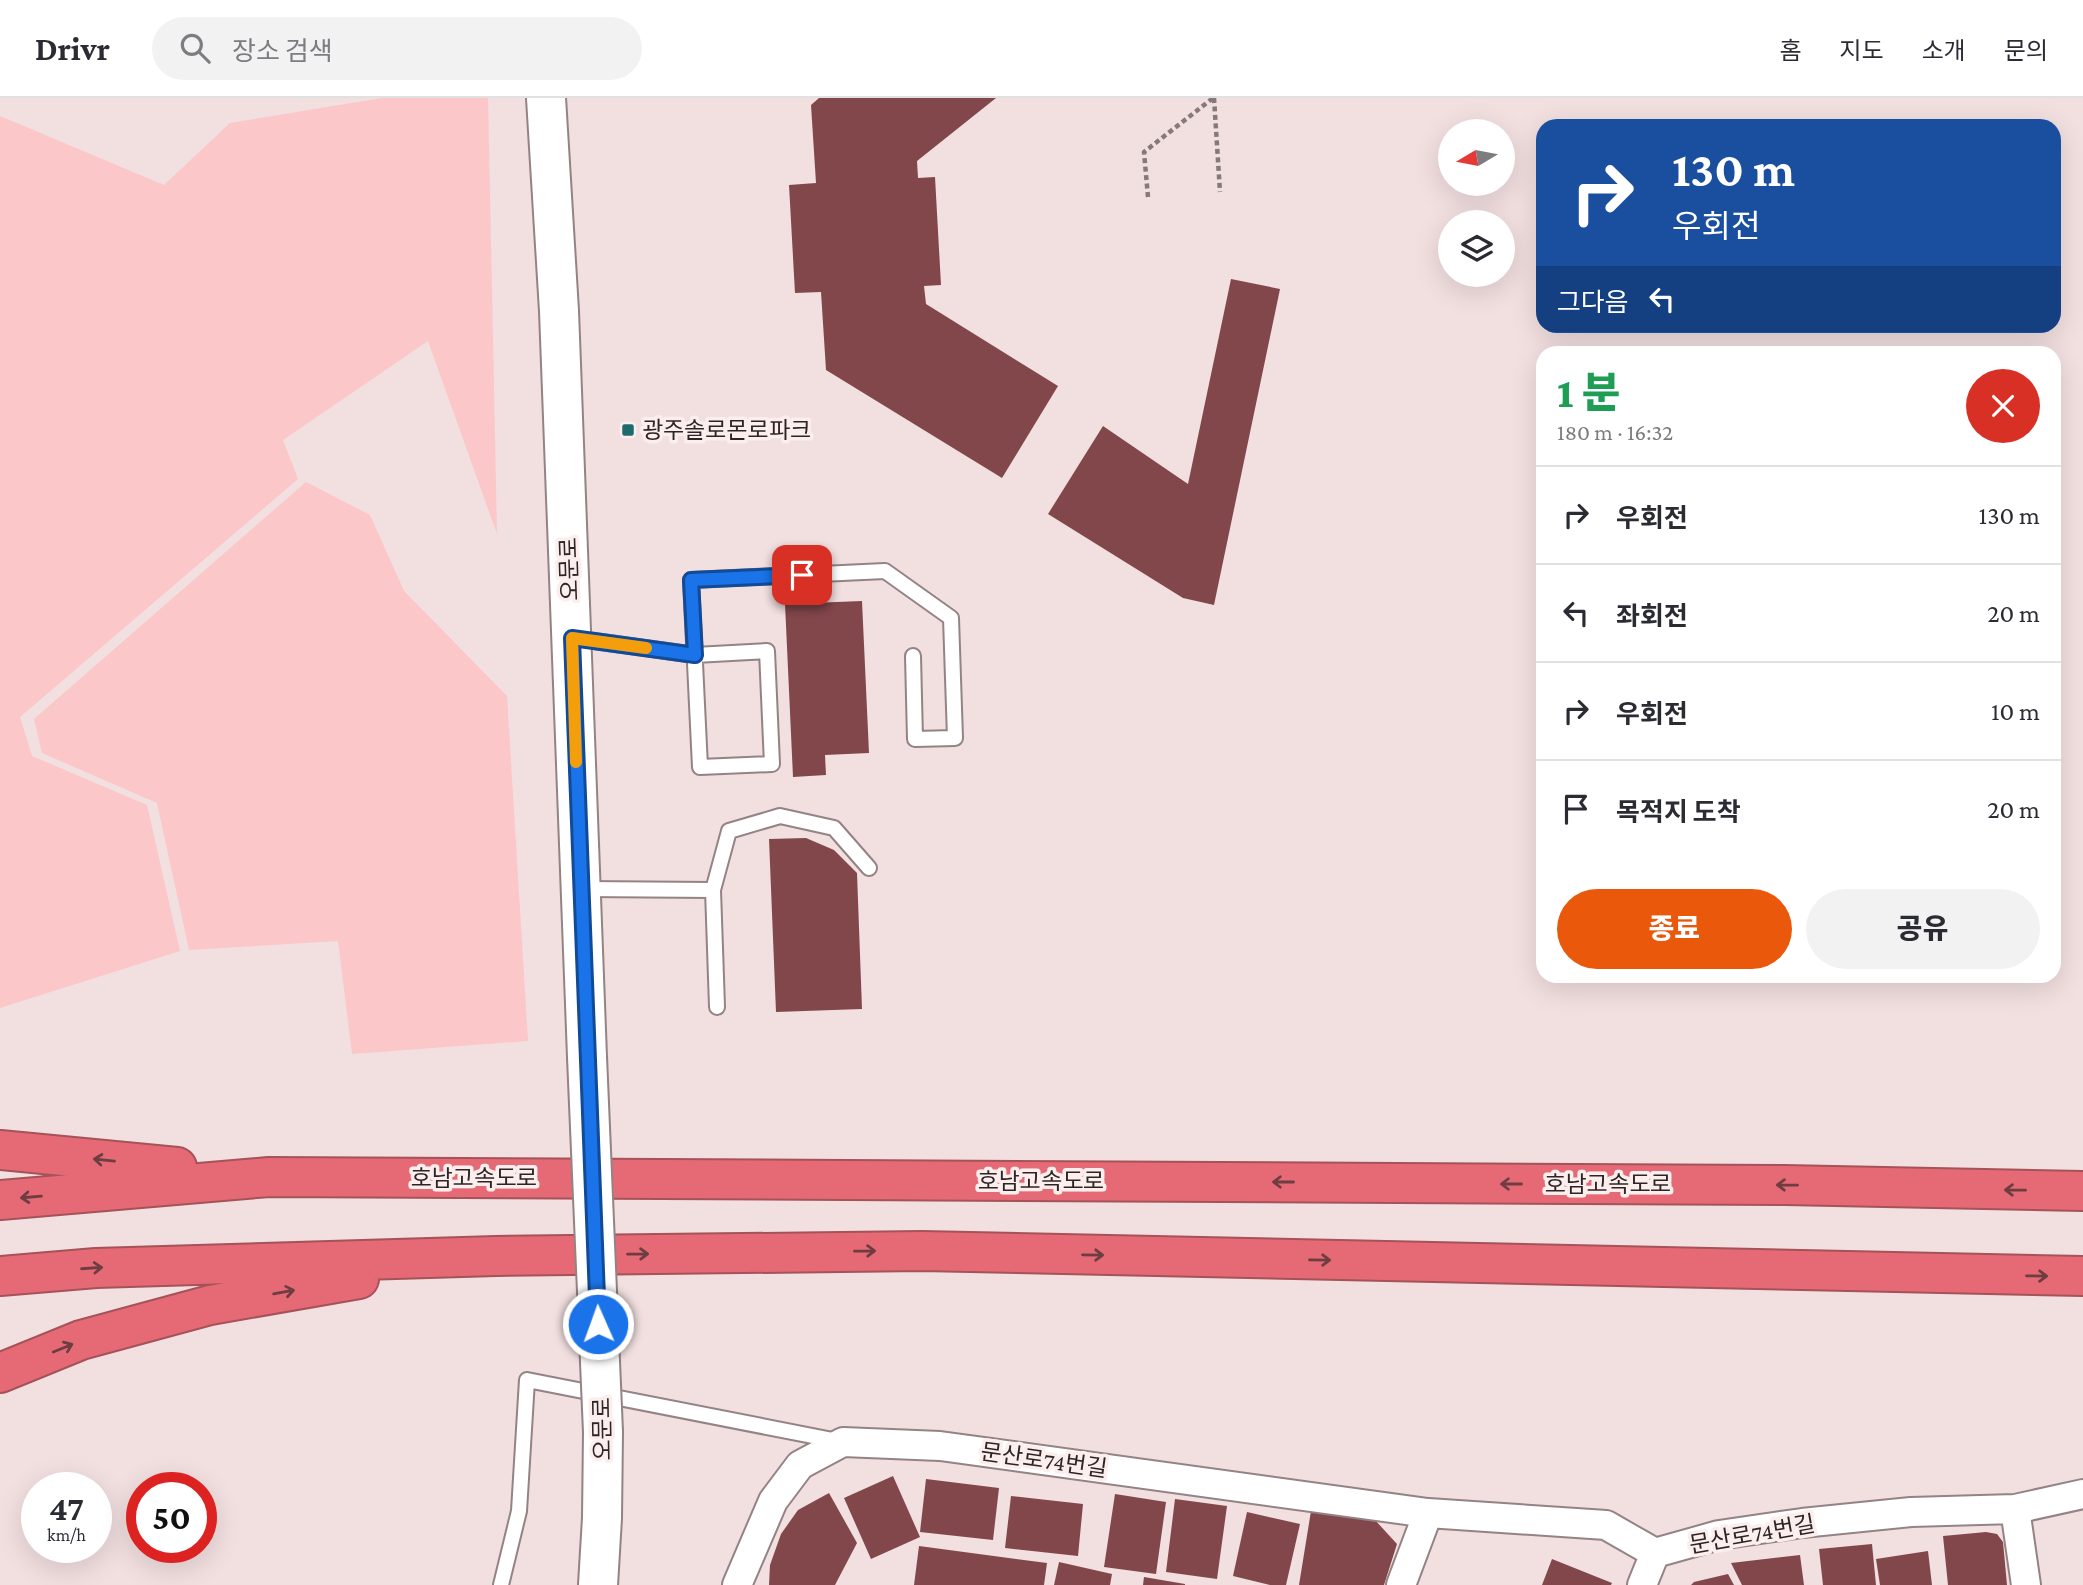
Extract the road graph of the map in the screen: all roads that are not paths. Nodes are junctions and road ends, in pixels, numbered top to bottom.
1 (545, 98) edge
2 (572, 638) junction
3 (695, 655) junction
4 (913, 656) dead end
5 (869, 868) dead end
6 (581, 889) junction
7 (713, 890) junction
8 (717, 1007) dead end
9 (0, 1150) edge
10 (270, 1177) junction
11 (2083, 1191) edge
12 (0, 1200) edge
13 (496, 1256) junction
14 (0, 1276) edge
15 (2083, 1276) edge
16 (0, 1373) edge
17 (843, 1442) junction
18 (2083, 1494) edge
19 (2015, 1508) junction
20 (1428, 1513) junction
21 (1655, 1553) junction
22 (501, 1585) edge
23 (598, 1585) edge
24 (737, 1585) edge
25 (1401, 1585) edge
26 (1642, 1585) edge
27 (2025, 1585) edge

1 - 2 main road, 오문로
2 - 3 lane
2 - 6 main road, 오문로
3 - 3 lane
3 - 4 lane
5 - 7 lane
6 - 7 lane
6 - 23 main road, 오문로, bridge
7 - 8 lane
10 -> 9 highway
11 -> 10 highway, 호남고속도로
10 -> 12 highway, 호남고속도로
14 -> 13 highway
13 -> 15 highway
16 -> 13 highway
17 - 20 street, 문산로74번길
17 - 22 lane
17 - 24 street
18 - 19 street, 문산로74번길
19 - 21 street, 문산로74번길
19 - 27 street
20 - 21 street, 문산로74번길
20 - 25 street
21 - 26 street

